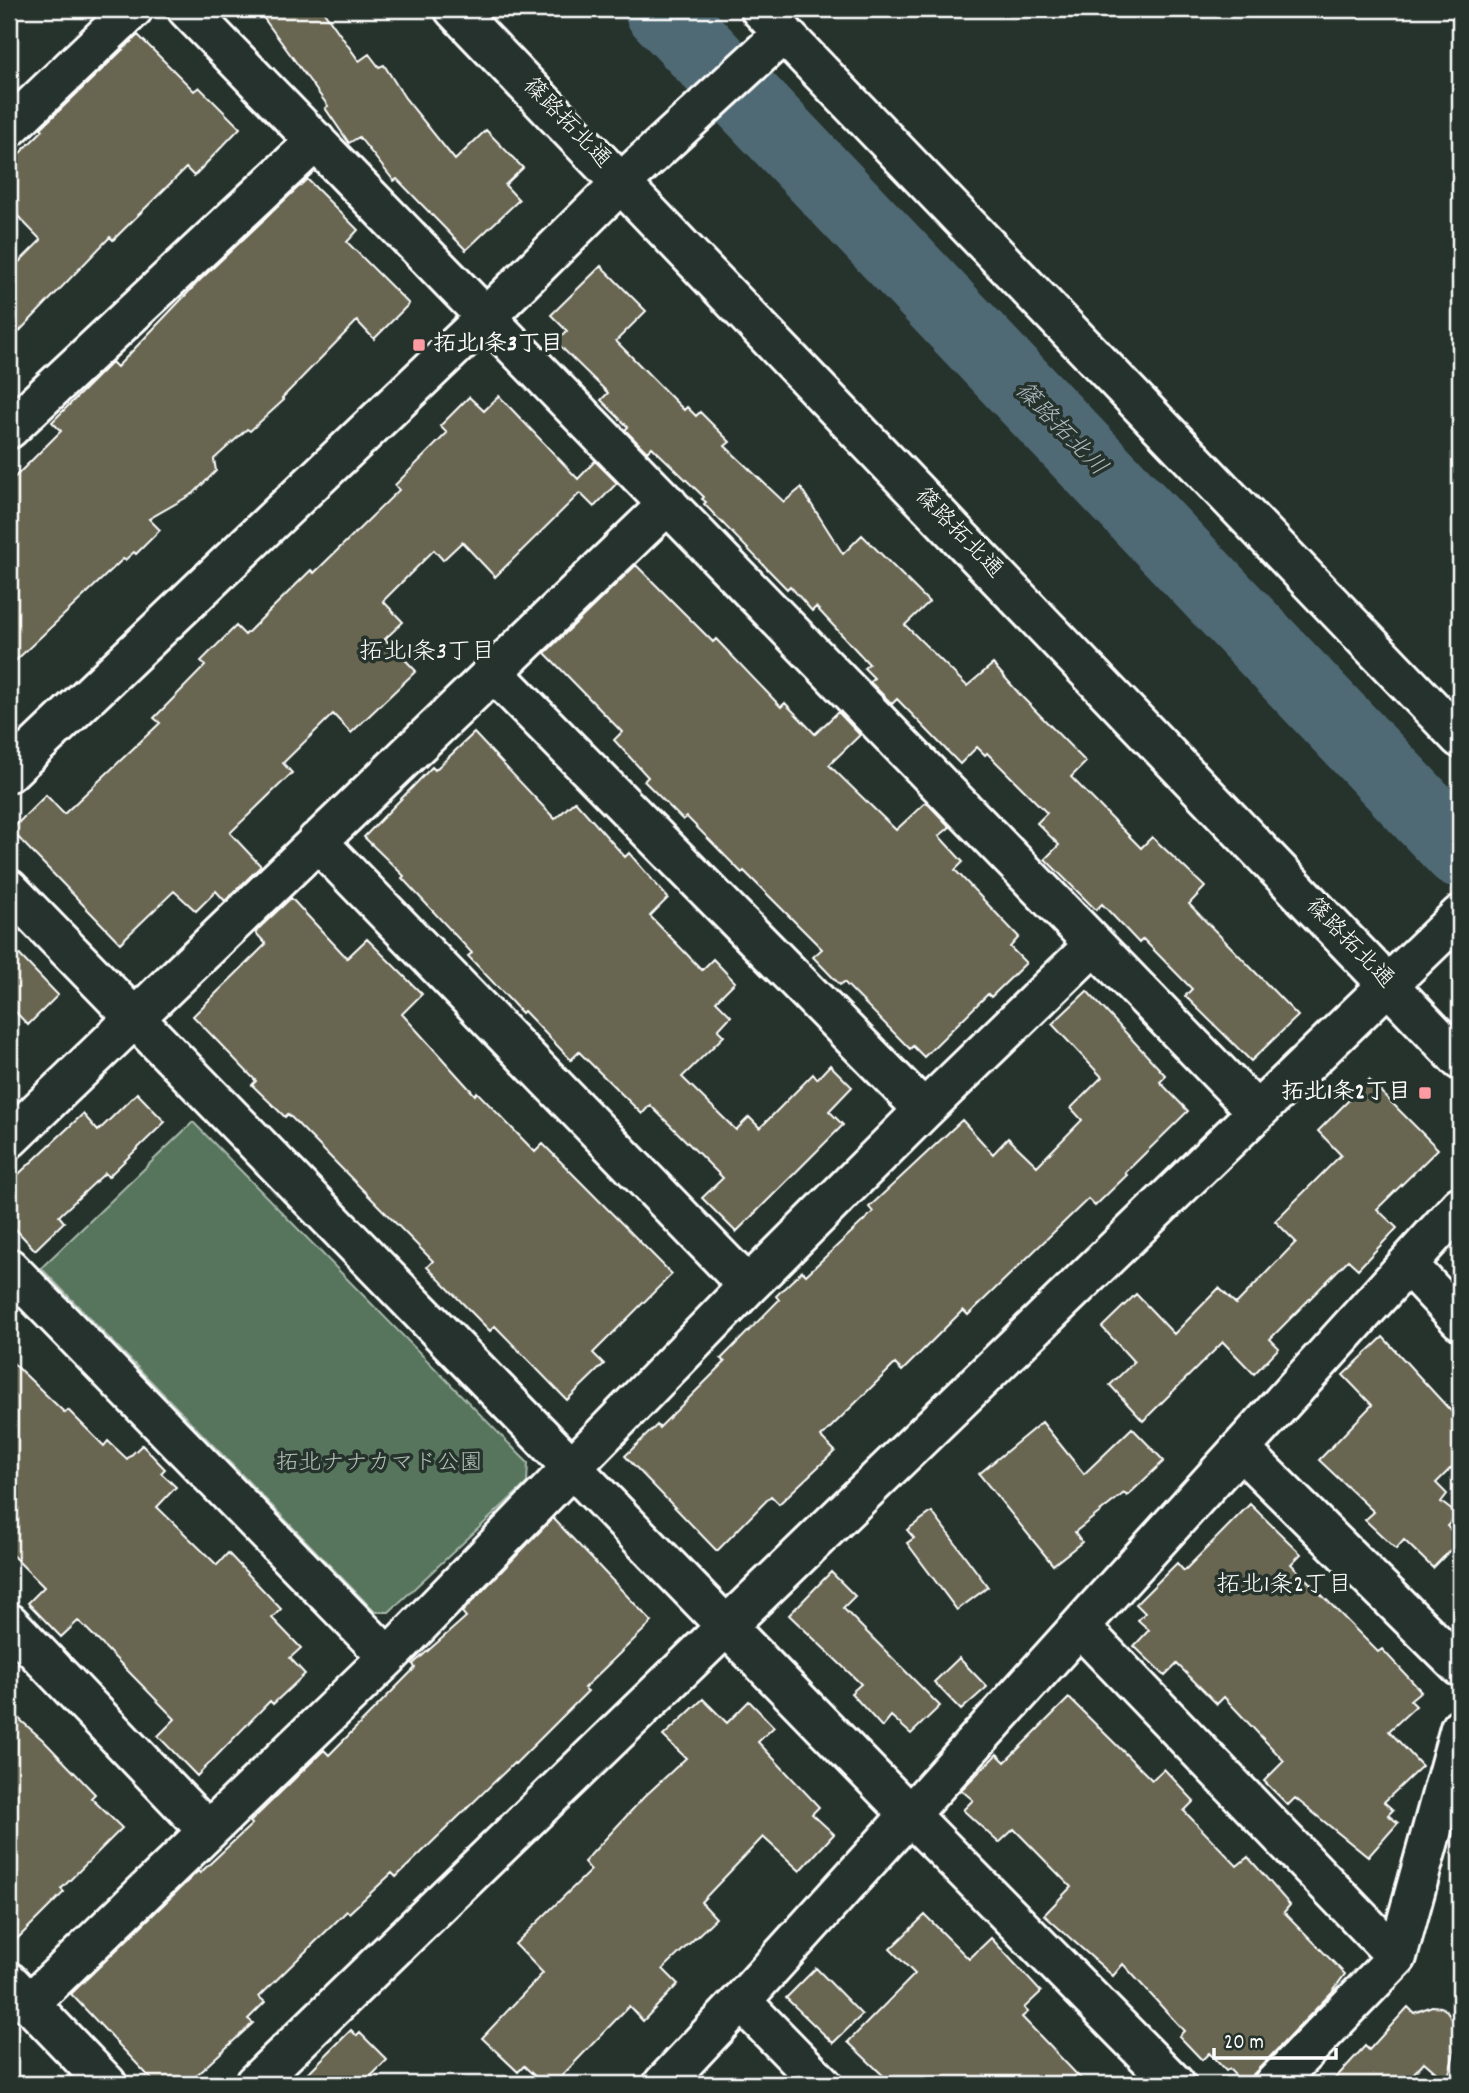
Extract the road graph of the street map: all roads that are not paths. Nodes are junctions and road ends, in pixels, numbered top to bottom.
1 (133, 9) edge
2 (187, 9) edge
3 (454, 9) edge
4 (770, 30) edge
5 (9, 128) edge
6 (316, 141) junction
7 (622, 182) junction
8 (487, 316) junction
9 (9, 429) edge
10 (668, 504) junction
11 (494, 672) junction
12 (1460, 738) edge
13 (9, 772) edge
14 (317, 841) junction
15 (9, 889) edge
16 (1453, 921) edge
17 (1094, 945) junction
18 (1388, 984) junction
19 (134, 1017) junction
20 (1460, 1060) edge
21 (924, 1110) junction
22 (1256, 1111) junction
23 (9, 1139) edge
24 (1460, 1206) edge
25 (1408, 1265) junction
26 (9, 1268) edge
27 (748, 1286) junction
28 (1460, 1320) edge
29 (1241, 1449) junction
30 (573, 1468) junction
31 (9, 1623) edge
32 (726, 1626) junction
33 (1080, 1627) junction
34 (388, 1657) junction
35 (1460, 1667) edge
36 (1460, 1728) edge
37 (910, 1815) junction
38 (208, 1831) junction
39 (1397, 1957) junction
40 (19, 1993) edge
41 (741, 2001) junction
42 (107, 2084) edge
43 (254, 2084) edge
44 (663, 2084) edge
45 (822, 2084) edge
46 (1175, 2084) edge
47 (1274, 2084) edge

1 - 5 street
2 - 6 street
3 - 7 street, 篠路拓北通
4 - 7 street
4 - 12 street
6 - 8 street
6 - 9 street
7 - 8 street
7 - 18 street, 篠路拓北通
8 - 10 street
8 - 13 street
10 - 11 street
10 - 17 street
11 - 14 street
11 - 21 street
14 - 19 street
14 - 27 street
15 - 19 street
16 - 18 street
17 - 21 street
17 - 22 street
18 - 20 street, 篠路拓北通
18 - 22 street
19 - 23 street
19 - 30 street
21 - 27 street
22 - 32 street
24 - 25 street
25 - 28 street
25 - 29 street
26 - 34 street
27 - 30 street
29 - 33 street
29 - 35 street
30 - 32 street
30 - 34 street
31 - 38 street
32 - 37 street
32 - 43 street
33 - 37 street
33 - 39 street
34 - 38 street
36 - 39 street
37 - 41 street
37 - 46 street
38 - 40 street
39 - 47 street
40 - 42 street
41 - 44 street
41 - 45 street

